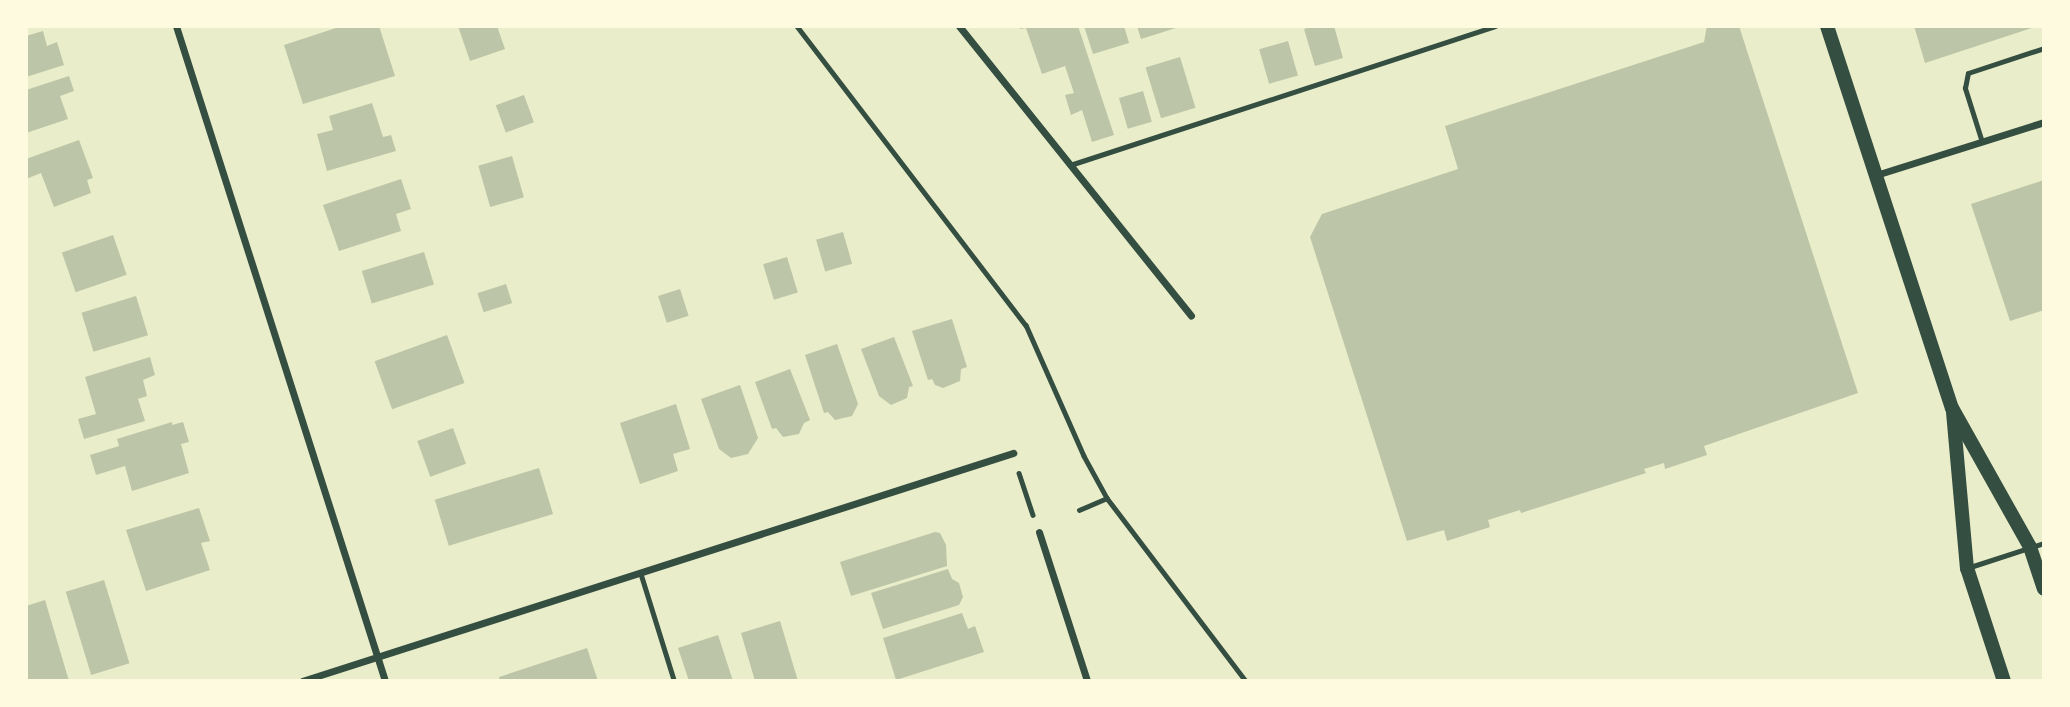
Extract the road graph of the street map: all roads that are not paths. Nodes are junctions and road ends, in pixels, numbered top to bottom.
1 (176, 26) edge
2 (959, 26) edge
3 (1495, 26) edge
4 (1827, 26) edge
5 (2044, 48) edge
6 (2044, 122) edge
7 (1982, 142) junction
8 (1070, 164) junction
9 (1876, 175) junction
10 (1191, 316) dead end
11 (1952, 408) junction
12 (1013, 453) road end
13 (1039, 532) road end
14 (2037, 545) edge
15 (1966, 568) junction
16 (640, 572) junction
17 (2044, 589) edge
18 (377, 656) junction
19 (302, 681) edge
20 (385, 681) edge
21 (674, 681) edge
22 (1087, 681) edge
23 (2004, 681) edge

1 - 18 street
2 - 8 street
3 - 8 lane
4 - 9 main road
5 - 7 lane
6 - 7 street
7 - 9 street
8 - 10 street
9 - 11 main road
11 - 14 main road
11 - 15 main road
12 - 16 street
13 - 22 street
14 - 15 lane
14 - 17 main road
15 - 23 main road
16 - 18 street
16 - 21 lane
18 - 19 street
18 - 20 street

